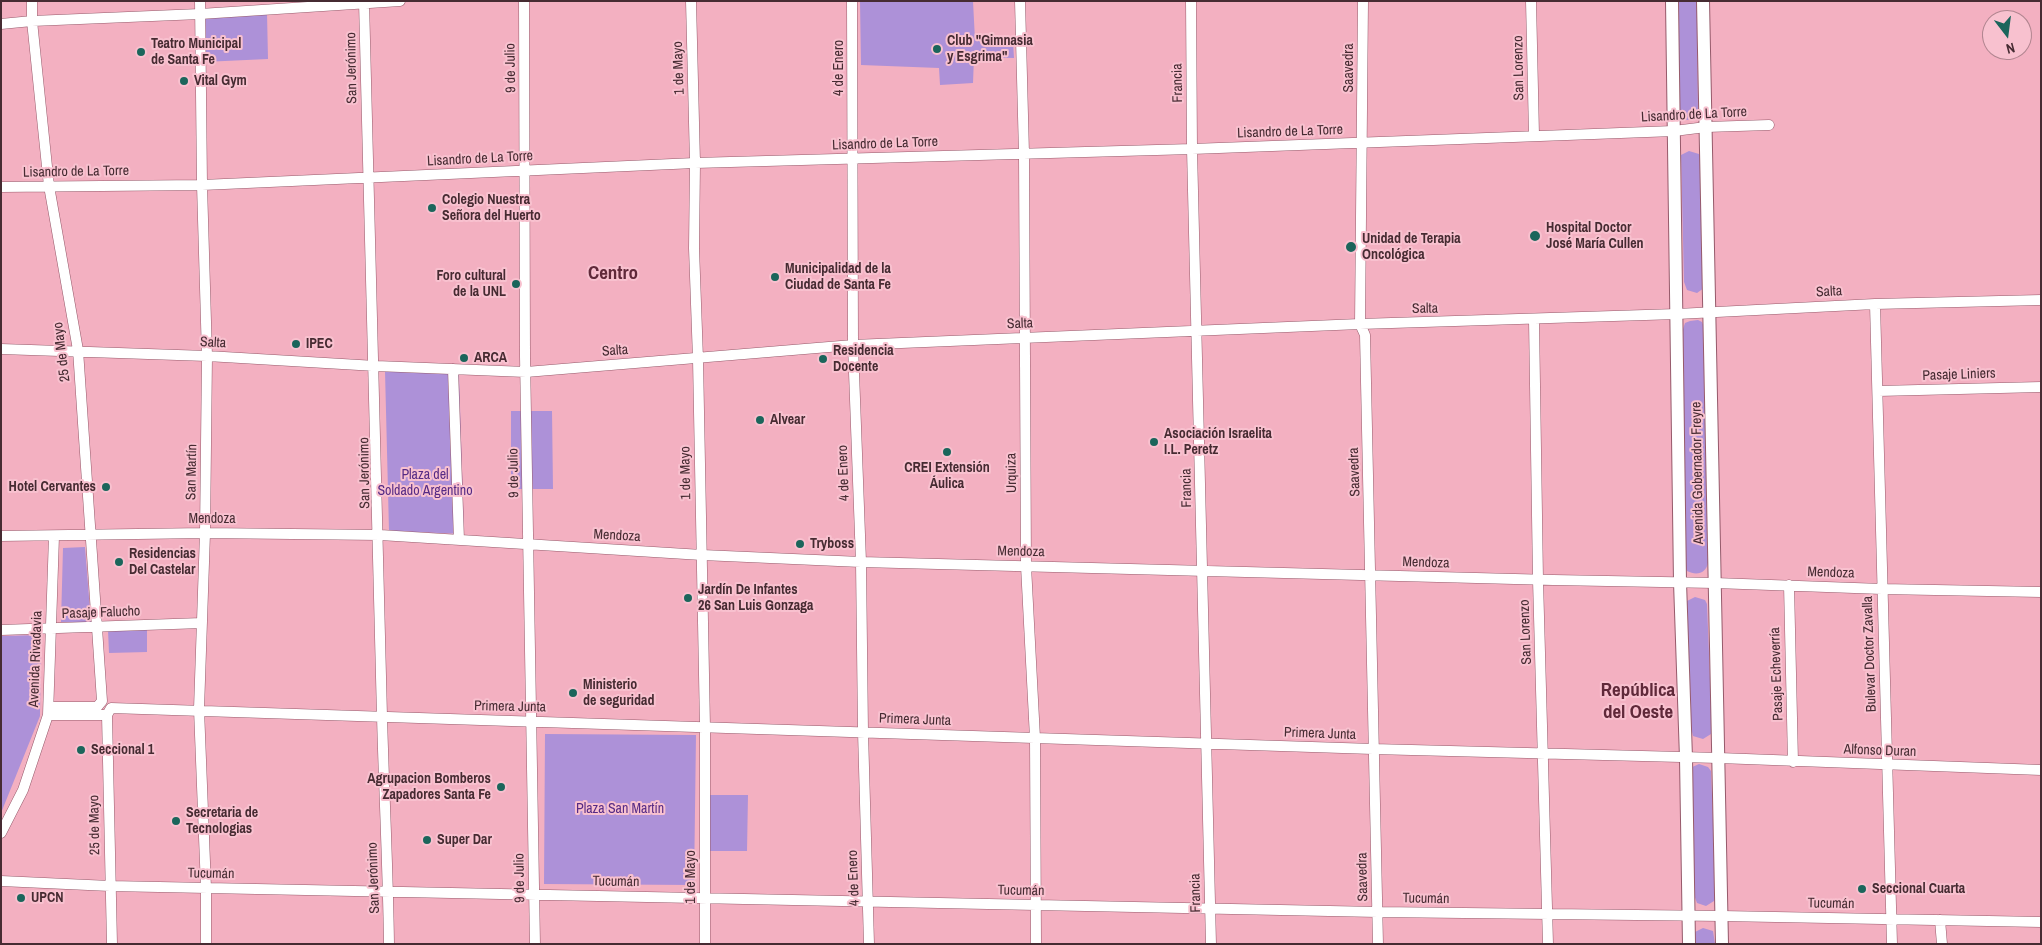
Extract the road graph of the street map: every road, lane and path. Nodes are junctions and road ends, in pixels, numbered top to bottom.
1 (32, 1) edge
2 (200, 1) edge
3 (400, 1) edge
4 (524, 1) edge
5 (691, 1) edge
6 (852, 1) edge
7 (1020, 1) edge
8 (1191, 1) edge
9 (1363, 1) edge
10 (1531, 1) edge
11 (1672, 1) edge
12 (1703, 1) edge
13 (364, 3) edge
14 (200, 14) junction
15 (32, 21) junction
16 (1, 24) edge
17 (1769, 125) dead end
18 (1706, 127) junction
19 (1674, 131) junction
20 (1534, 135) junction
21 (1362, 142) junction
22 (1192, 150) junction
23 (1024, 154) junction
24 (853, 159) junction
25 (695, 163) junction
26 (526, 170) junction
27 (368, 178) junction
28 (202, 185) junction
29 (49, 186) junction
30 (1, 187) edge
31 (2041, 300) edge
32 (1875, 304) junction
33 (1710, 312) junction
34 (1677, 314) junction
35 (1534, 320) junction
36 (1360, 324) junction
37 (1197, 331) junction
38 (1024, 338) junction
39 (853, 345) junction
40 (1, 349) edge
41 (78, 350) junction
42 (208, 356) junction
43 (698, 359) junction
44 (376, 366) junction
45 (453, 369) junction
46 (526, 372) junction
47 (2041, 386) edge
48 (1878, 391) junction
49 (206, 533) junction
50 (91, 535) junction
51 (380, 535) junction
52 (1, 536) edge
53 (54, 536) junction
54 (459, 540) junction
55 (530, 544) junction
56 (702, 555) junction
57 (861, 562) junction
58 (1026, 566) junction
59 (1202, 571) junction
60 (1372, 575) junction
61 (1538, 580) junction
62 (1680, 582) junction
63 (1715, 583) junction
64 (1788, 585) junction
65 (1882, 589) junction
66 (2041, 592) edge
67 (202, 623) junction
68 (97, 627) junction
69 (52, 628) junction
70 (1, 630) edge
71 (199, 709) junction
72 (49, 711) junction
73 (109, 711) junction
74 (382, 718) junction
75 (531, 721) junction
76 (704, 727) junction
77 (863, 732) junction
78 (1035, 738) junction
79 (1207, 743) junction
80 (1374, 749) junction
81 (1543, 753) junction
82 (1686, 758) junction
83 (1719, 758) junction
84 (1793, 762) junction
85 (1886, 765) junction
86 (2041, 770) edge
87 (1, 833) edge
88 (1, 881) edge
89 (110, 886) junction
90 (206, 888) junction
91 (388, 892) junction
92 (534, 894) junction
93 (704, 898) junction
94 (868, 902) junction
95 (1036, 905) junction
96 (1210, 908) junction
97 (1378, 912) junction
98 (1547, 914) junction
99 (1688, 916) junction
100 (1722, 916) junction
101 (1892, 920) junction
102 (1940, 920) junction
103 (2041, 922) edge
104 (112, 944) edge
105 (206, 944) edge
106 (389, 944) edge
107 (535, 944) edge
108 (705, 944) edge
109 (869, 944) edge
110 (1036, 944) edge
111 (1211, 944) edge
112 (1378, 944) edge
113 (1548, 944) edge
114 (1689, 944) edge
115 (1722, 944) edge
116 (1892, 944) edge
117 (1942, 944) edge

1 - 15 street, 25 de Mayo
2 - 14 street, San Martín
3 - 13 street
4 - 26 street, 9 de Julio
5 - 25 street, 1 de Mayo
6 - 24 street, 4 de Enero
7 - 23 street, Urquiza
8 - 22 street, Francia
9 - 21 street, Saavedra
10 - 20 street, San Lorenzo
11 - 19 main road, Avenida Gobernador Freyre
12 - 18 main road, Avenida Gobernador Freyre
13 - 14 street
13 - 27 street, San Jerónimo
14 - 15 street
14 - 28 street, San Martín
15 - 16 street
15 - 29 street, 25 de Mayo
17 - 18 street, Lisandro de La Torre
18 - 19 street, Lisandro de La Torre
18 - 33 main road, Avenida Gobernador Freyre
19 - 20 street, Lisandro de La Torre
19 - 34 main road, Avenida Gobernador Freyre
20 - 21 street, Lisandro de La Torre
21 - 22 street, Lisandro de La Torre
21 - 36 street, Saavedra
22 - 23 street, Lisandro de La Torre
22 - 37 street, Francia
23 - 24 street, Lisandro de La Torre
23 - 38 street, Urquiza
24 - 25 street, Lisandro de La Torre
24 - 39 street, 4 de Enero
25 - 26 street, Lisandro de La Torre
25 - 43 street, 1 de Mayo
26 - 27 street, Lisandro de La Torre
26 - 46 street, 9 de Julio
27 - 28 street, Lisandro de La Torre
27 - 44 street, San Jerónimo
28 - 29 street, Lisandro de La Torre
28 - 42 street, San Martín
29 - 30 street, Lisandro de La Torre
29 - 41 street, 25 de Mayo
31 - 32 street, Salta
32 - 33 street, Salta
32 - 48 street, Bulevar Doctor Zavalla
33 - 34 street, Salta
33 - 63 main road, Avenida Gobernador Freyre
34 - 35 street, Salta
34 - 62 main road, Avenida Gobernador Freyre
35 - 36 street, Salta
35 - 61 street, San Lorenzo
36 - 37 street, Salta
36 - 60 street, Saavedra
37 - 38 street, Salta
37 - 59 street, Francia
38 - 39 street, Salta
38 - 58 street, Urquiza
39 - 43 street, Salta
39 - 57 street, 4 de Enero
40 - 41 street, Salta
41 - 42 street, Salta
41 - 50 street, 25 de Mayo
42 - 44 street, Salta
42 - 49 street, San Martín
43 - 46 street, Salta
43 - 56 street, 1 de Mayo
44 - 45 street, Salta
44 - 51 street, San Jerónimo
45 - 46 street, Salta
45 - 54 street
46 - 55 street, 9 de Julio
47 - 48 street, Pasaje Liniers
48 - 65 street, Bulevar Doctor Zavalla
49 - 50 street, Mendoza
49 - 51 street, Mendoza
49 - 67 street, San Martín
50 - 53 street, Mendoza
50 - 68 street, 25 de Mayo
51 - 54 street, Mendoza
51 - 74 street, San Jerónimo
52 - 53 street, Mendoza
53 - 69 street, Avenida Rivadavia
54 - 55 street, Mendoza
55 - 56 street, Mendoza
55 - 75 street, 9 de Julio
56 - 57 street, Mendoza
56 - 76 street, 1 de Mayo
57 - 58 street, Mendoza
57 - 77 street, 4 de Enero
58 - 59 street, Mendoza
58 - 78 street, Urquiza
59 - 60 street, Mendoza
59 - 79 street, Francia
60 - 61 street, Mendoza
60 - 80 street, Saavedra
61 - 62 street, Mendoza
61 - 81 street, San Lorenzo
62 - 63 street, Mendoza
62 - 82 main road, Avenida Gobernador Freyre
63 - 64 street, Mendoza
63 - 83 main road, Avenida Gobernador Freyre
64 - 65 street, Mendoza
64 - 84 street, Pasaje Echeverría
65 - 66 street, Mendoza
65 - 85 street, Bulevar Doctor Zavalla
67 - 68 street, Pasaje Falucho
67 - 71 street, San Martín
68 - 69 street, Pasaje Falucho
68 - 72 street, 25 de Mayo
69 - 70 street, Pasaje Falucho
69 - 72 street, Avenida Rivadavia
71 - 73 street, Primera Junta
71 - 74 street, Primera Junta
71 - 90 street, San Martín
72 - 73 street, Primera Junta
72 - 87 street, Avenida Rivadavia
73 - 89 street, 25 de Mayo
74 - 75 street, Primera Junta
74 - 91 street, San Jerónimo
75 - 76 street, Primera Junta
75 - 92 street, 9 de Julio
76 - 77 street, Primera Junta
76 - 93 street, 1 de Mayo
77 - 78 street, Primera Junta
77 - 94 street, 4 de Enero
78 - 79 street, Primera Junta
78 - 95 street, Urquiza
79 - 80 street, Primera Junta
79 - 96 street, Francia
80 - 81 street, Primera Junta
80 - 97 street, Saavedra
81 - 82 street, Primera Junta
81 - 98 street, San Lorenzo
82 - 83 street, Primera Junta
82 - 99 main road, Avenida Gobernador Freyre
83 - 84 street, Alfonso Duran
83 - 100 main road, Avenida Gobernador Freyre
84 - 85 street, Alfonso Duran
85 - 86 street, Alfonso Duran
85 - 101 street, Bulevar Doctor Zavalla
88 - 89 street, Tucumán
89 - 90 street, Tucumán
89 - 104 street, 25 de Mayo
90 - 91 street, Tucumán
90 - 105 street, San Martín
91 - 92 street, Tucumán
91 - 106 street, San Jerónimo
92 - 93 street, Tucumán
92 - 107 street, 9 de Julio
93 - 94 street, Tucumán
93 - 108 street, 1 de Mayo
94 - 95 street, Tucumán
94 - 109 street, 4 de Enero
95 - 96 street, Tucumán
95 - 110 street, Urquiza
96 - 97 street, Tucumán
96 - 111 street, Francia
97 - 98 street, Tucumán
97 - 112 street, Saavedra
98 - 99 street, Tucumán
98 - 113 street, San Lorenzo
99 - 100 street, Tucumán
99 - 114 main road, Avenida Gobernador Freyre
100 - 101 street, Tucumán
100 - 115 main road, Avenida Gobernador Freyre
101 - 102 street, Tucumán
101 - 116 street, Bulevar Doctor Zavalla
102 - 103 street, Tucumán
102 - 117 street

